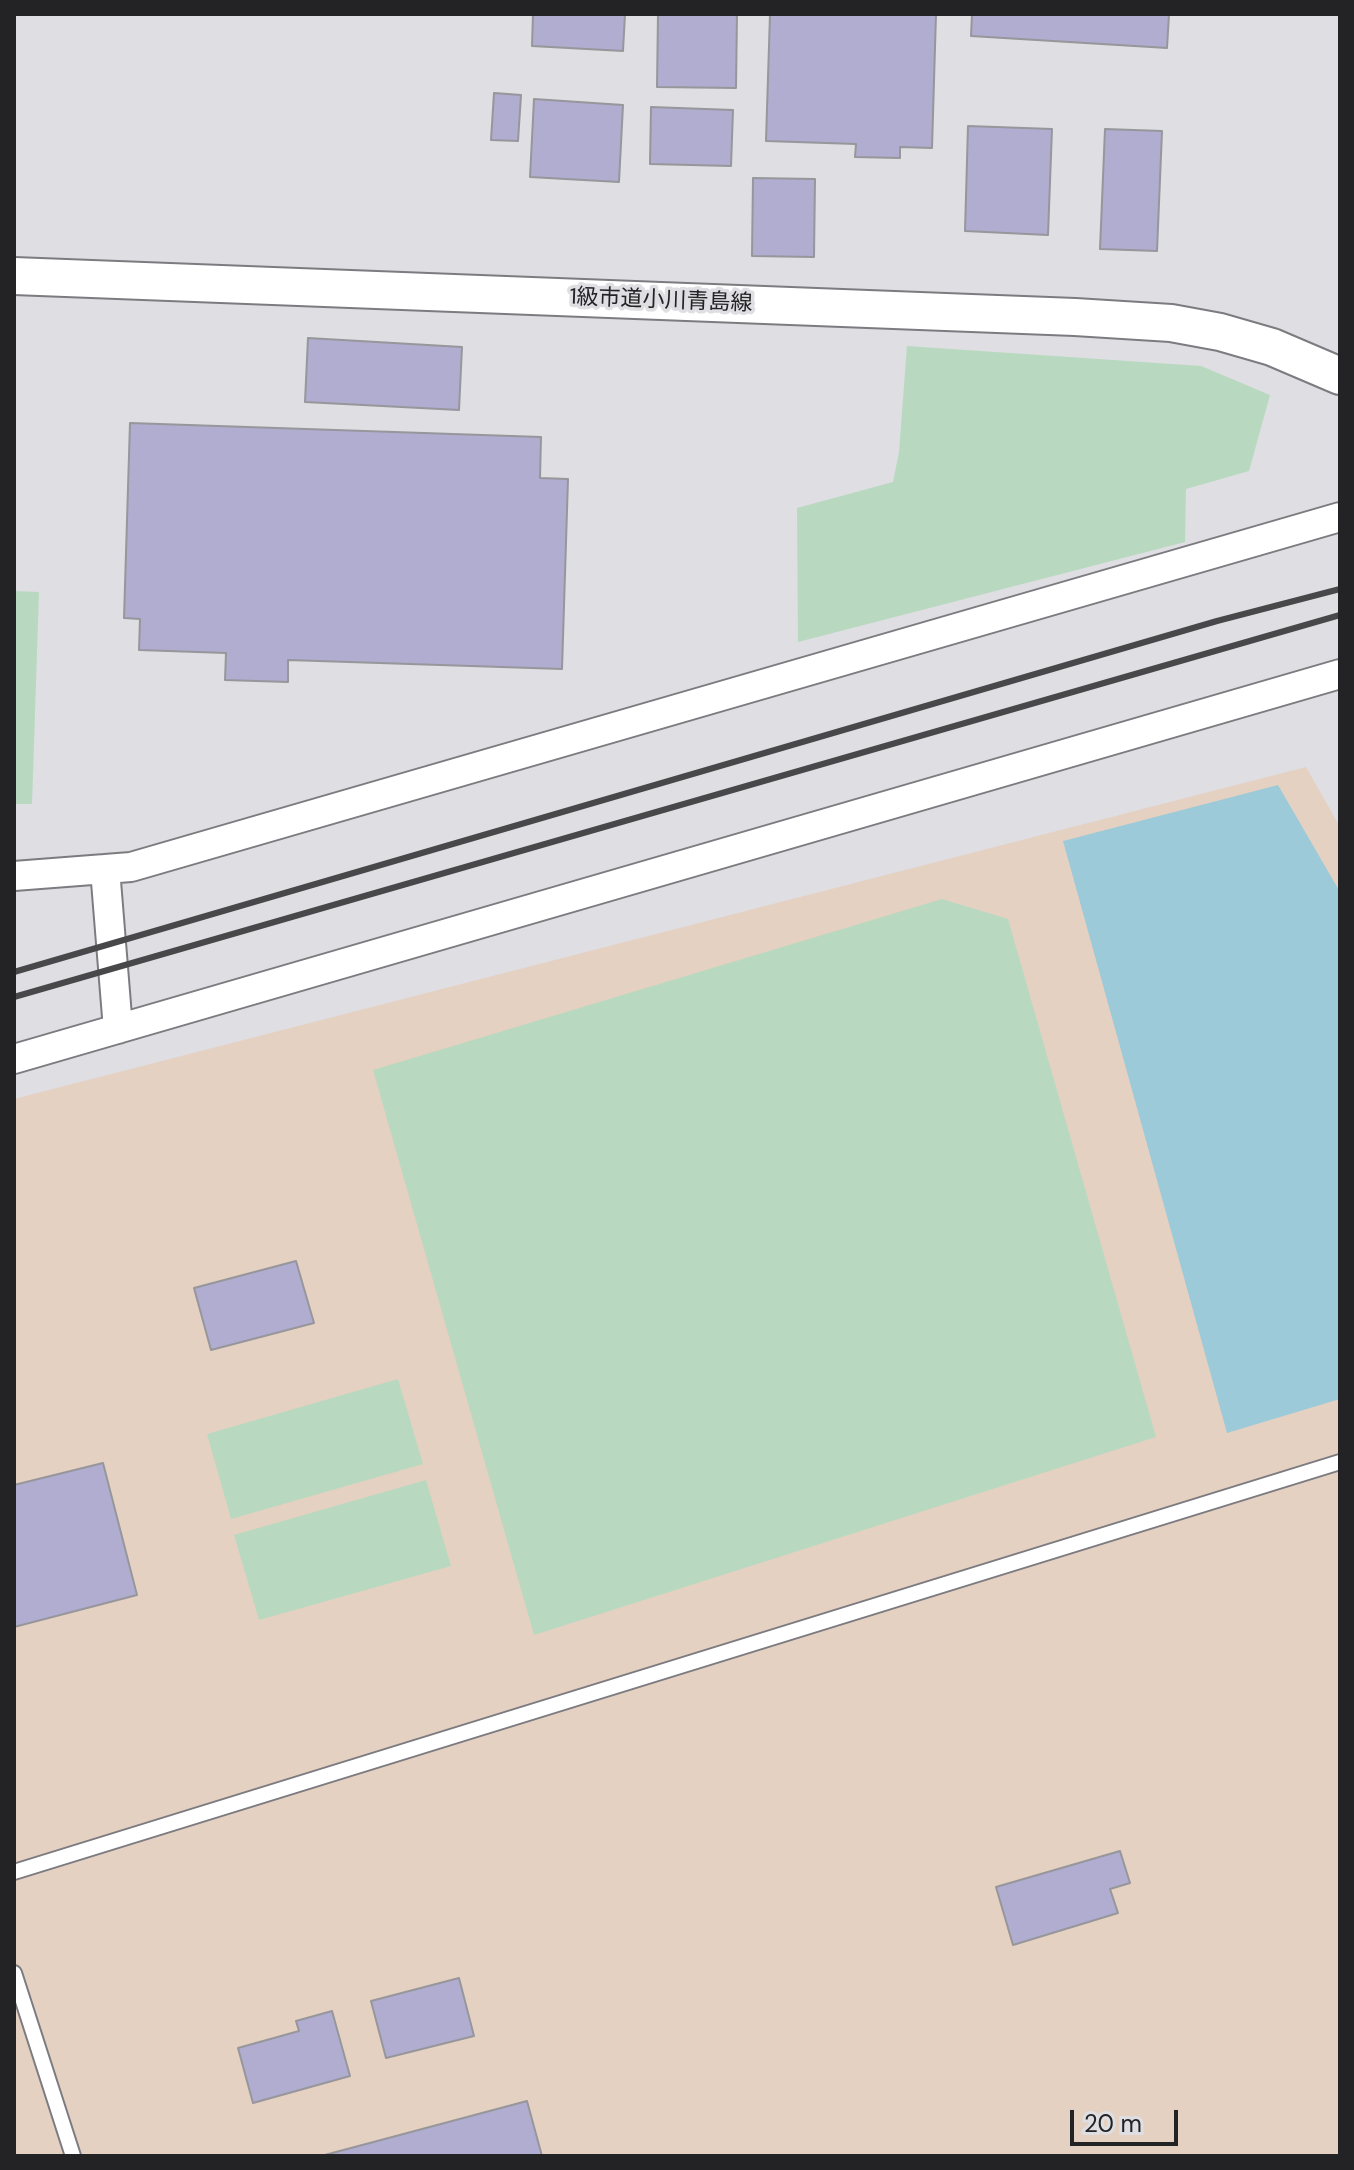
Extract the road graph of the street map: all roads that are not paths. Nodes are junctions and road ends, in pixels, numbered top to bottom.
1 (14, 276) edge
2 (1340, 376) edge
3 (1340, 517) edge
4 (1340, 674) edge
5 (105, 869) junction
6 (14, 876) edge
7 (118, 1029) junction
8 (14, 1059) edge
9 (1340, 1462) edge
10 (14, 1872) edge
11 (14, 1973) edge
12 (73, 2156) edge

1 - 2 street, 1級市道小川青島線
3 - 5 street
4 - 7 street
5 - 6 street
5 - 7 street
7 - 8 street
9 - 10 lane
11 - 12 lane

